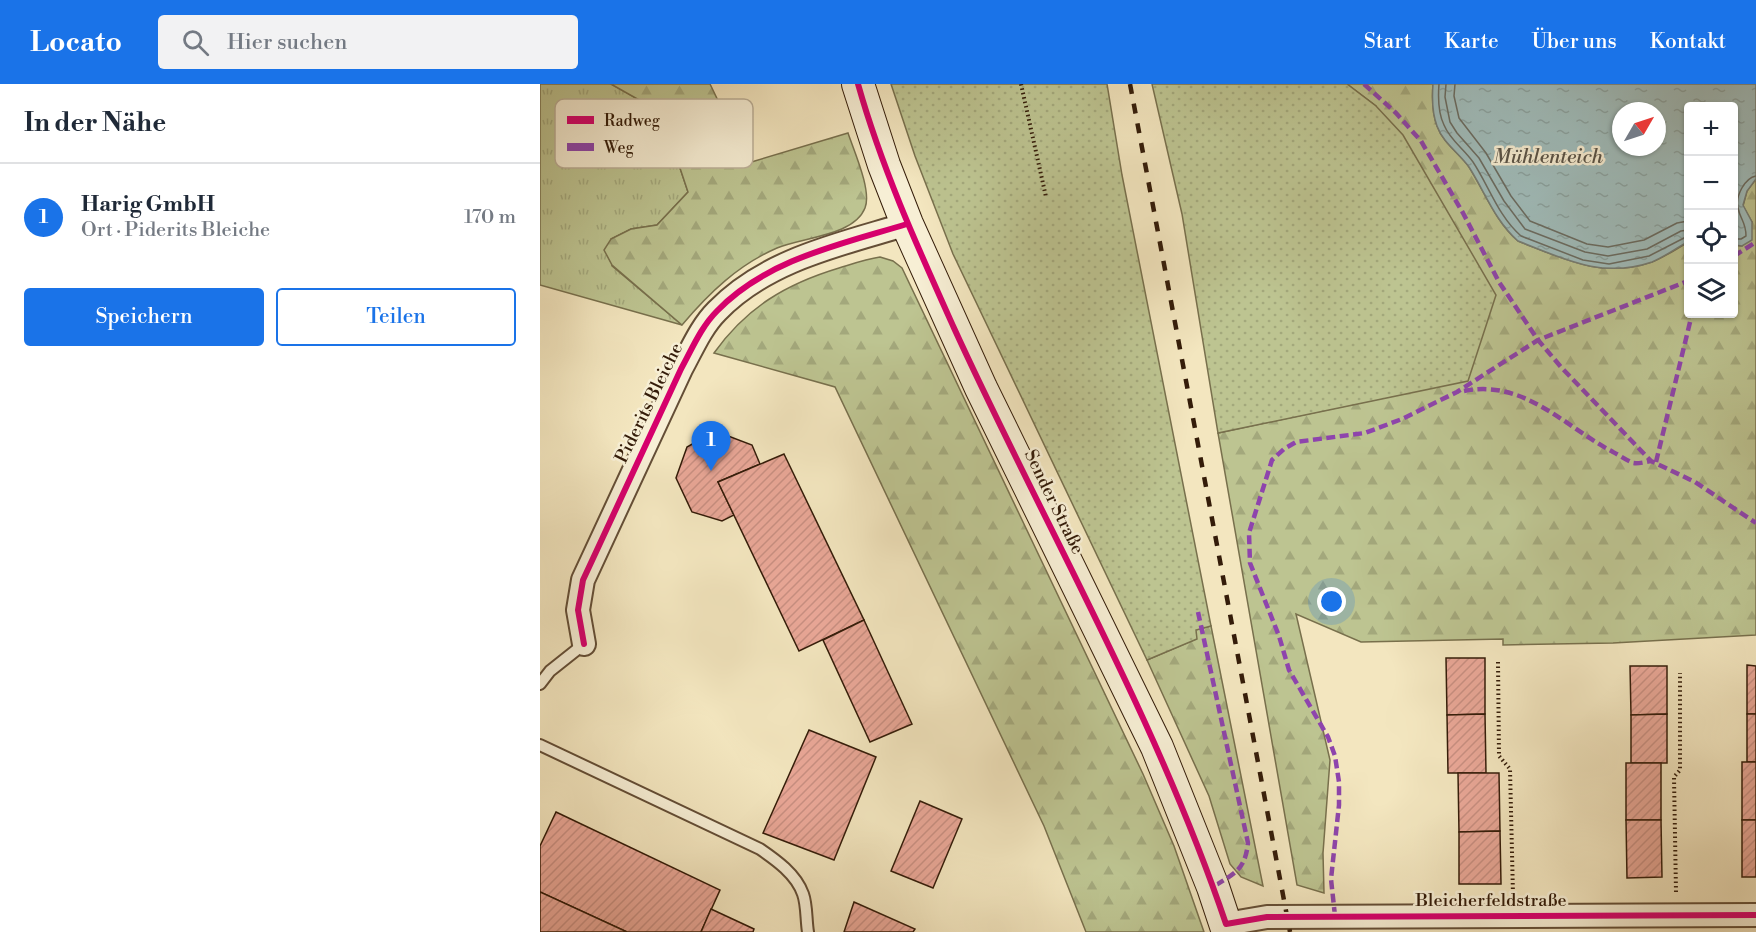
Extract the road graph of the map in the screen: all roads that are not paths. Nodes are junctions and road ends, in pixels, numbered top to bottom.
1 (858, 84) edge
2 (908, 224) junction
3 (584, 644) joint
4 (540, 684) edge
5 (540, 745) edge
6 (1756, 915) edge
7 (1539, 924) edge
8 (1227, 928) edge
9 (808, 932) edge

1 - 2 street, Sender Straße
2 - 3 street, Piderits Bleiche
2 - 8 street, Sender Straße
3 - 4 lane, Piderits Bleiche
5 - 9 lane
6 - 7 street, Bleicherfeldstraße
7 - 8 street, Bleicherfeldstraße

